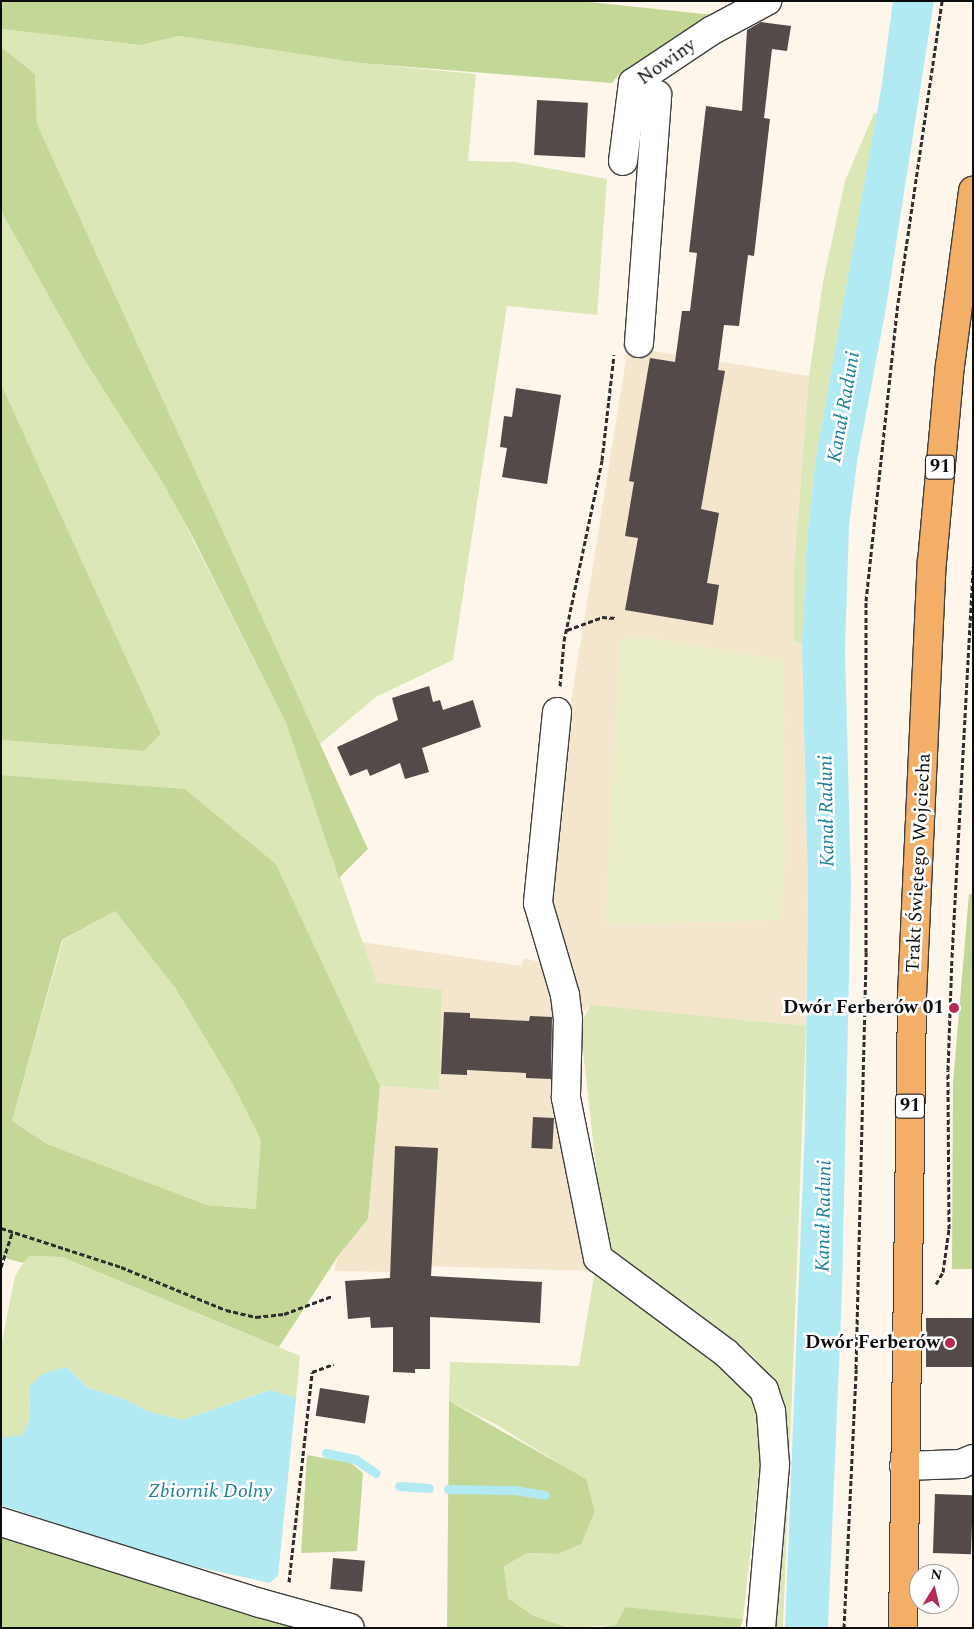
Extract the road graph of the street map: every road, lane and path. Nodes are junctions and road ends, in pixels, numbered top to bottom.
1 (768, 1) edge
2 (942, 1) edge
3 (657, 95) dead end
4 (627, 128) junction
5 (654, 130) junction
6 (623, 161) dead end
7 (973, 191) edge
8 (639, 343) dead end
9 (614, 353) dead end
10 (973, 567) edge
11 (616, 618) dead end
12 (567, 630) junction
13 (558, 712) joint
14 (1, 1228) edge
15 (12, 1234) junction
16 (1, 1267) edge
17 (931, 1292) dead end
18 (332, 1296) dead end
19 (334, 1364) dead end
20 (973, 1459) edge
21 (904, 1466) junction
22 (1, 1522) edge
23 (285, 1610) junction
24 (350, 1628) edge
25 (761, 1628) edge
26 (844, 1628) edge
27 (903, 1628) edge

1 - 4 street, Nowiny
2 - 26 path
3 - 5 street
4 - 5 street
4 - 6 street, Nowiny
5 - 8 street
7 - 21 main road, Trakt Świętego Wojciecha / 91
9 - 12 path
10 - 17 path
11 - 12 path
12 - 13 path
13 - 25 street
14 - 15 path
15 - 16 path
15 - 18 path
19 - 23 path
20 - 21 street
21 - 27 main road, Trakt Świętego Wojciecha / 91
22 - 23 street
23 - 24 street

